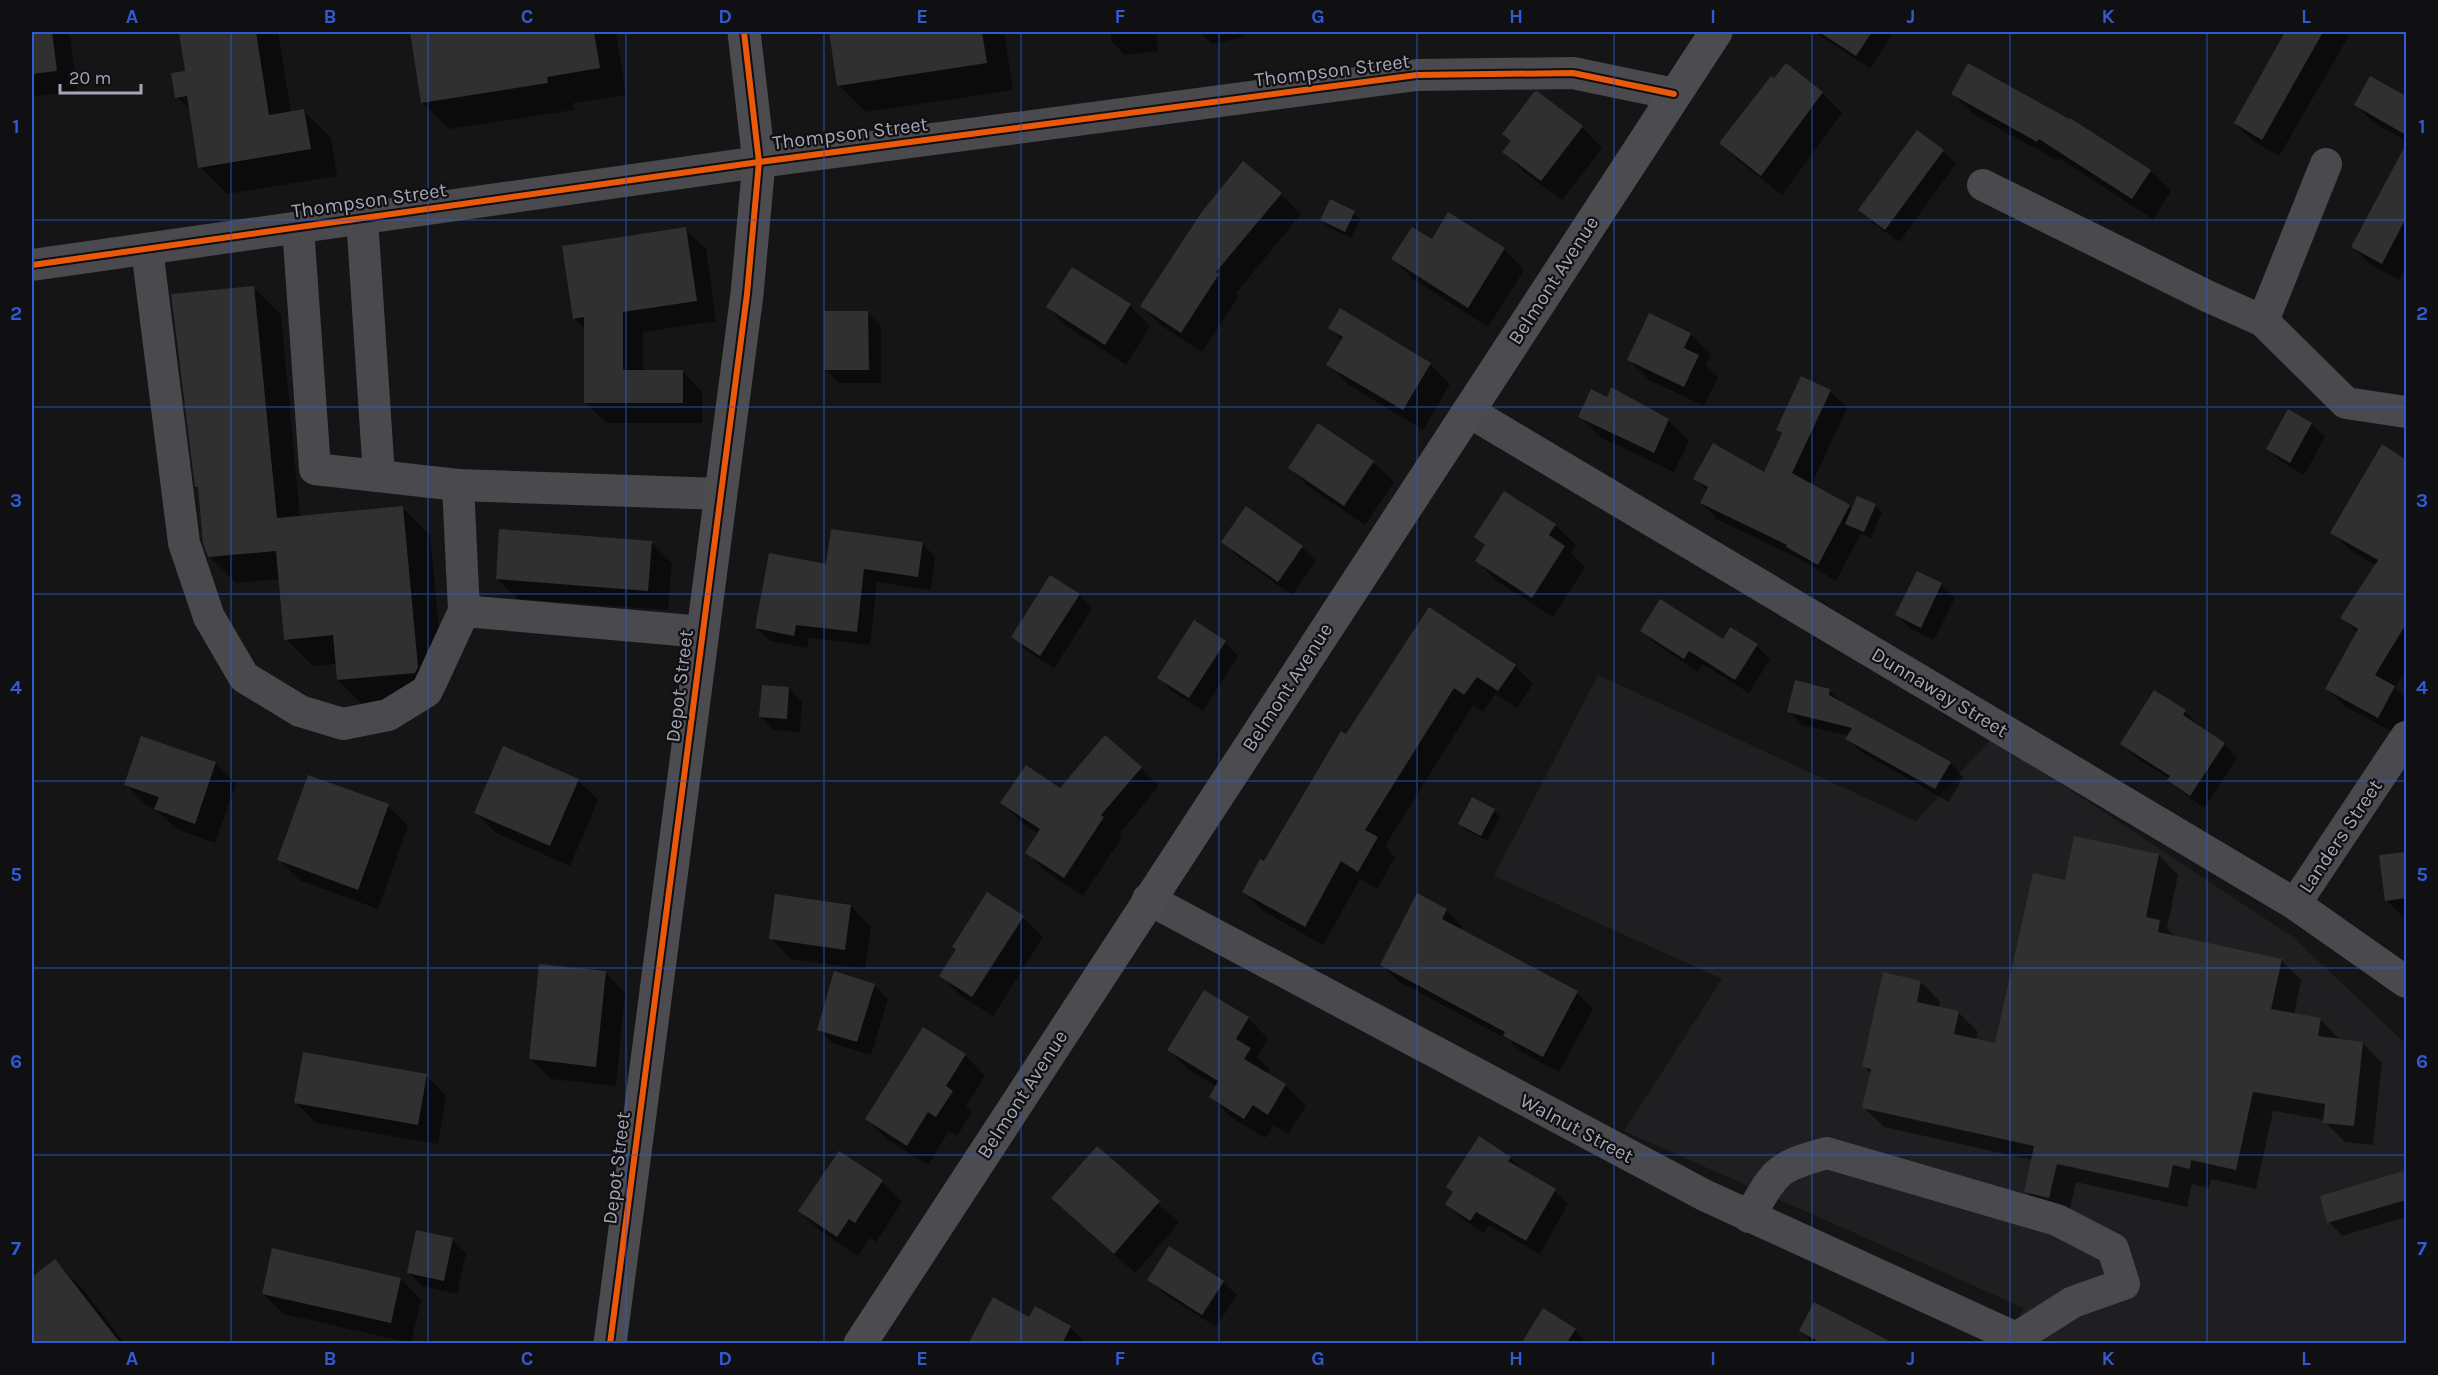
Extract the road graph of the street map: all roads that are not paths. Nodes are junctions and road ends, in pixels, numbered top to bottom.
1 (744, 32) edge
2 (1716, 32) edge
3 (1674, 94) junction
4 (759, 162) junction
5 (2326, 164) dead end
6 (1983, 185) dead end
7 (362, 218) junction
8 (298, 227) junction
9 (147, 249) junction
10 (32, 265) edge
11 (2263, 321) junction
12 (1468, 411) junction
13 (2406, 412) edge
14 (379, 476) junction
15 (458, 485) junction
16 (721, 494) junction
17 (464, 611) junction
18 (703, 632) junction
19 (2406, 737) edge
20 (1148, 899) junction
21 (2295, 904) junction
22 (2406, 982) edge
23 (1749, 1217) junction
24 (2013, 1341) edge
25 (610, 1344) edge
26 (860, 1344) edge

1 - 4 main road, Depot Street
2 - 3 main road, Belmont Avenue
3 - 4 street, Thompson Street
3 - 12 main road, Belmont Avenue
4 - 7 street, Thompson Street
4 - 16 main road, Depot Street
5 - 11 street
6 - 11 street
7 - 8 street, Thompson Street
7 - 14 street
8 - 9 street, Thompson Street
8 - 14 street
9 - 10 street, Thompson Street
9 - 17 street
11 - 13 street
12 - 20 main road, Belmont Avenue
12 - 21 street, Dunnaway Street
14 - 15 street
15 - 16 street
15 - 17 street
16 - 18 main road, Depot Street
17 - 18 street
18 - 25 main road, Depot Street
19 - 21 street, Landers Street
20 - 23 street, Walnut Street
20 - 26 main road, Belmont Avenue
21 - 22 street, Dunnaway Street
23 - 24 street, Walnut Street
23 - 24 street

